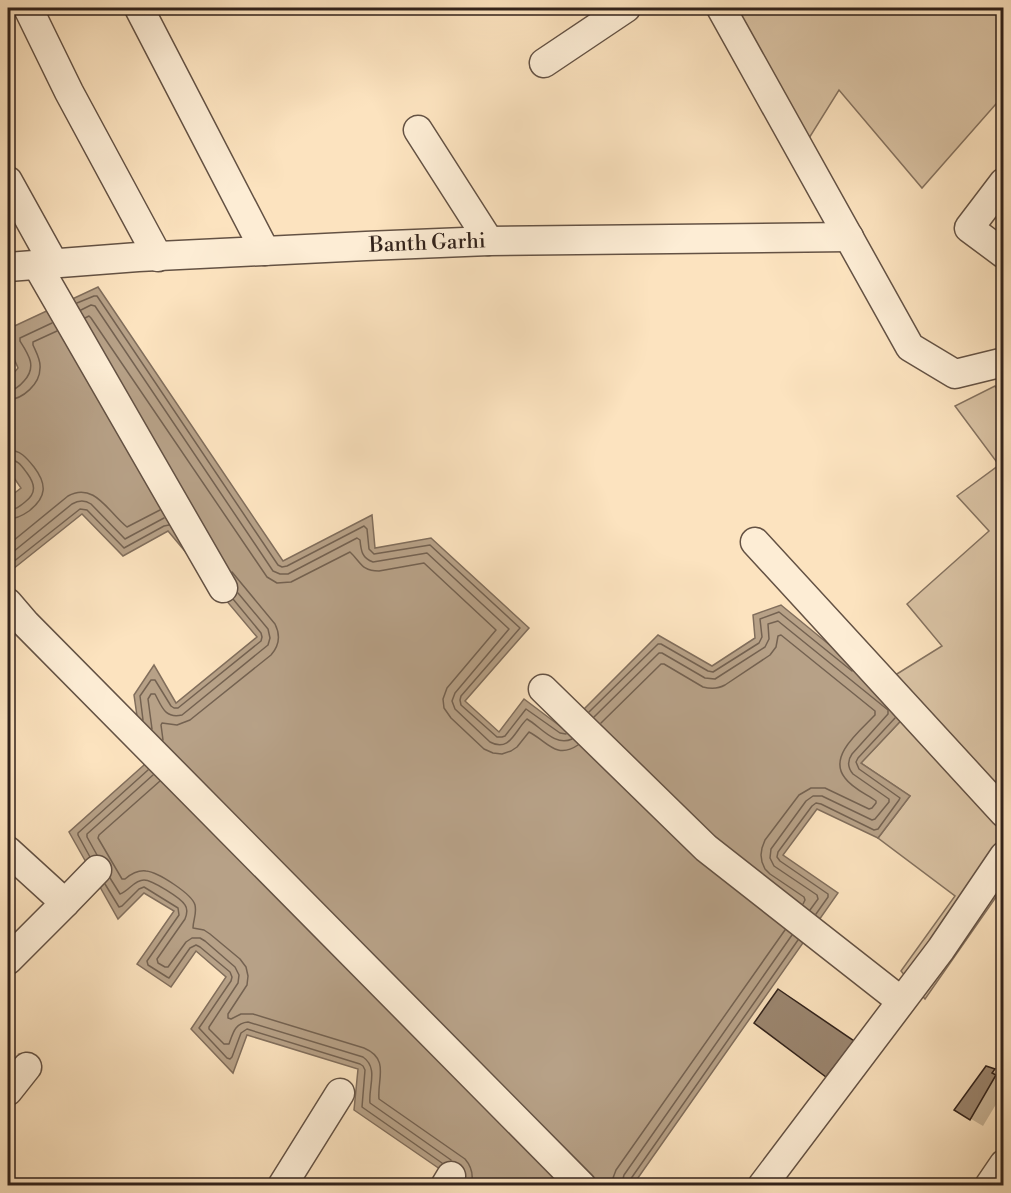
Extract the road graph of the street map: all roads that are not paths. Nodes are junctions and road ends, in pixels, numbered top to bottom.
1 (28, 8) edge
2 (139, 8) edge
3 (626, 8) edge
4 (721, 8) edge
5 (544, 63) dead end
6 (418, 130) dead end
7 (8, 181) edge
8 (1004, 182) edge
9 (849, 237) junction
10 (489, 241) junction
11 (265, 251) junction
12 (1004, 254) edge
13 (158, 256) junction
14 (45, 265) junction
15 (8, 267) edge
16 (1004, 362) edge
17 (755, 542) dead end
18 (223, 588) dead end
19 (8, 603) edge
20 (543, 689) dead end
21 (1004, 813) edge
22 (8, 851) edge
23 (1004, 856) edge
24 (97, 870) dead end
25 (65, 903) junction
26 (8, 960) edge
27 (902, 1001) junction
28 (27, 1067) dead end
29 (8, 1091) edge
30 (340, 1093) dead end
31 (1004, 1164) edge
32 (282, 1185) edge
33 (582, 1185) edge
34 (762, 1185) edge
35 (989, 1185) edge

1 - 13 street
2 - 11 street
3 - 5 street
4 - 9 street
6 - 10 street
7 - 14 street
8 - 12 street
9 - 10 street, Banth Garhi
9 - 16 street
10 - 11 street, Banth Garhi
11 - 13 street, Banth Garhi
13 - 14 street, Banth Garhi
14 - 15 street, Banth Garhi
14 - 18 street
17 - 21 street
19 - 33 street
20 - 27 street
22 - 25 street
23 - 27 street
24 - 25 street
25 - 26 street
27 - 34 street
28 - 29 street
30 - 32 street
31 - 35 street

